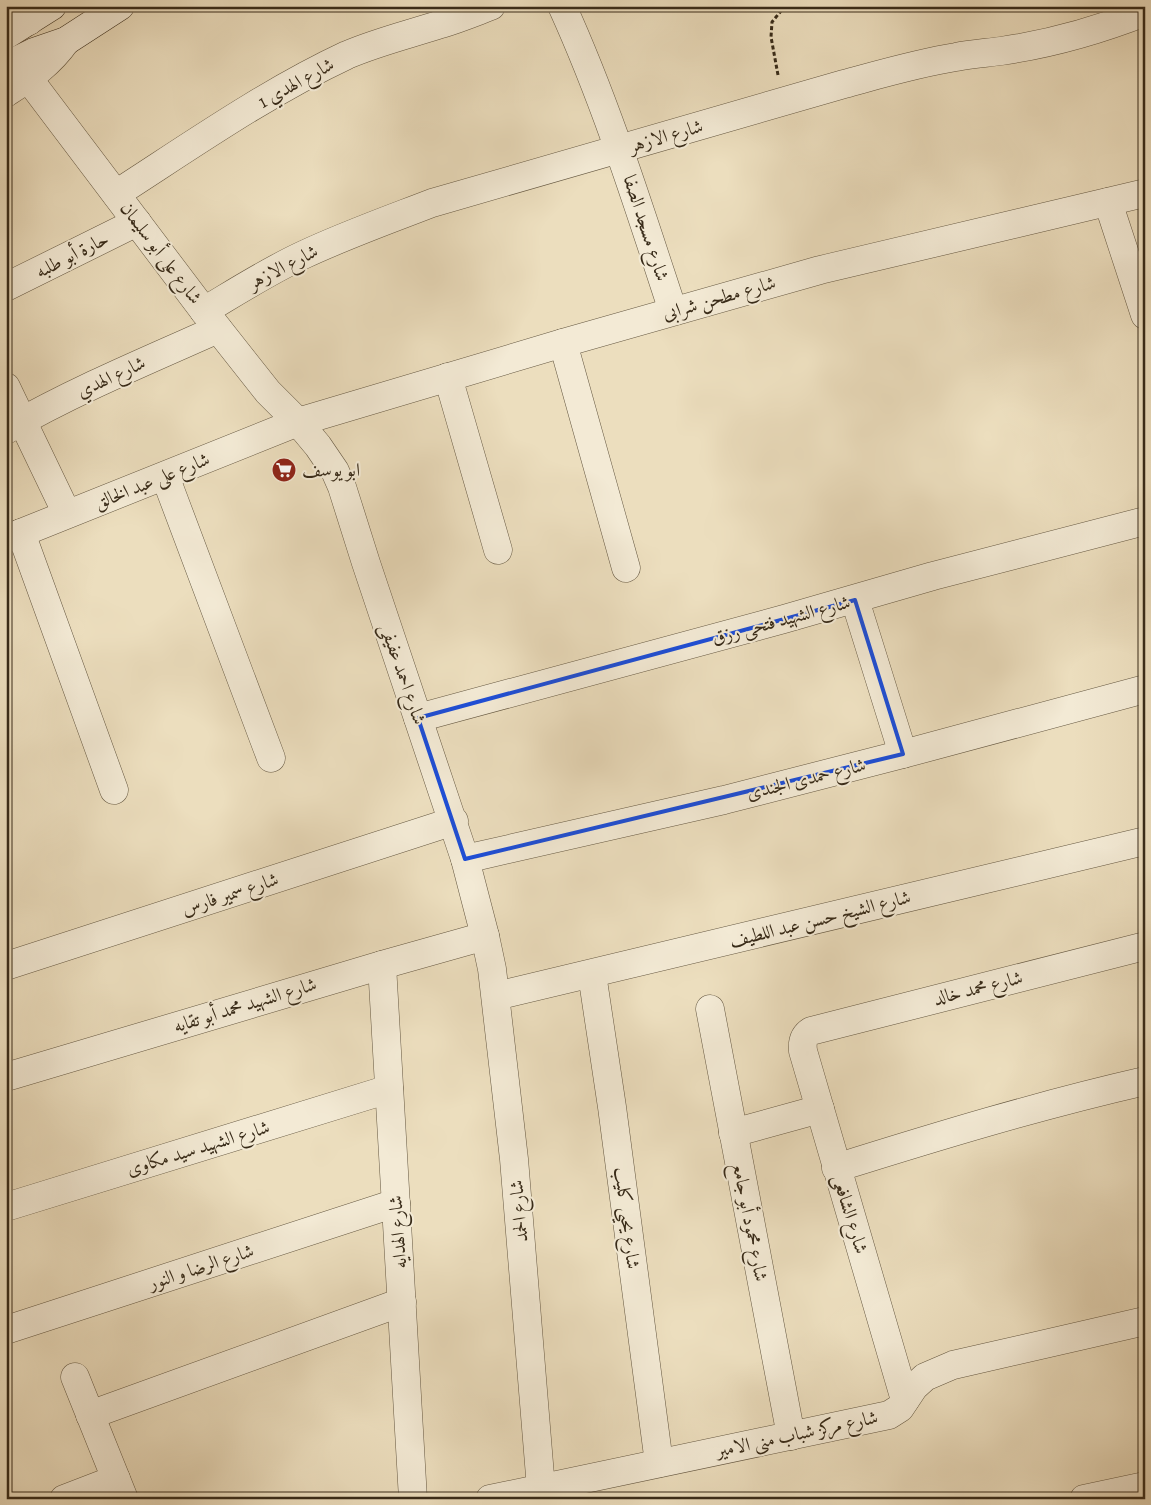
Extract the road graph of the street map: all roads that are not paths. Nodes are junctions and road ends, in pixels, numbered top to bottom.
1 (52, 6) edge
2 (120, 6) edge
3 (491, 6) edge
4 (562, 6) edge
5 (1145, 12) edge
6 (24, 14) edge
7 (1109, 16) edge
8 (6, 35) edge
9 (17, 72) edge
10 (6, 93) edge
11 (620, 149) junction
12 (1145, 193) edge
13 (116, 194) junction
14 (1108, 202) junction
15 (137, 222) junction
16 (6, 287) edge
17 (673, 311) junction
18 (1145, 315) edge
19 (211, 320) junction
20 (563, 343) junction
21 (448, 377) junction
22 (6, 387) edge
23 (298, 422) junction
24 (14, 425) edge
25 (165, 476) junction
26 (67, 514) junction
27 (1145, 521) edge
28 (14, 536) edge
29 (498, 550) dead end
30 (626, 568) dead end
31 (854, 600) junction
32 (1145, 689) edge
33 (418, 718) junction
34 (903, 754) junction
35 (271, 758) dead end
36 (114, 790) dead end
37 (454, 821) junction
38 (1145, 841) edge
39 (465, 858) junction
40 (485, 936) junction
41 (1145, 946) edge
42 (7, 962) edge
43 (382, 965) junction
44 (592, 974) junction
45 (496, 996) junction
46 (710, 1009) dead end
47 (812, 1031) joint
48 (6, 1076) edge
49 (1145, 1081) edge
50 (389, 1089) junction
51 (820, 1110) junction
52 (733, 1133) junction
53 (836, 1168) junction
54 (396, 1203) junction
55 (6, 1206) edge
56 (402, 1302) junction
57 (1145, 1321) edge
58 (6, 1330) edge
59 (75, 1377) dead end
60 (905, 1400) junction
61 (90, 1415) junction
62 (791, 1436) junction
63 (659, 1464) junction
64 (1145, 1486) edge
65 (541, 1488) junction
66 (120, 1489) edge
67 (64, 1499) edge
68 (413, 1499) edge
69 (490, 1499) edge
70 (1084, 1499) edge

1 - 6 street
2 - 9 street
3 - 13 street, شارع الهدي 1
4 - 11 street, شارع مسجد الصفا
5 - 7 street, شارع الازهر
6 - 8 street
7 - 11 street, شارع الازهر
9 - 10 street
9 - 13 street, شارع على أبو سليمان
11 - 17 street, شارع مسجد الصفا
11 - 19 street, شارع الازهر
12 - 14 street, شارع مطحن شرابى
13 - 15 street, شارع على أبو سليمان
14 - 17 street, شارع مطحن شرابى
14 - 18 street
15 - 16 street, حارة أبو طلبه
15 - 19 street, شارع على أبو سليمان
17 - 20 street, شارع مطحن شرابى
19 - 23 street, شارع على أبو سليمان
19 - 24 street, شارع الهدي
20 - 21 street, شارع مطحن شرابى
20 - 30 street
21 - 23 street, شارع مطحن شرابى
21 - 29 street
22 - 24 street
23 - 25 street, شارع على عبد الخالق
23 - 33 street, شارع احمد عفيفى
24 - 26 street
25 - 26 street, شارع على عبد الخالق
25 - 35 street
26 - 28 street, شارع على عبد الخالق
27 - 31 street, شارع الشهيد فتحى رزق
28 - 36 street
31 - 33 street, شارع الشهيد فتحى رزق
31 - 34 street
32 - 34 street, شارع حمدى الجندى
33 - 37 street, شارع احمد عفيفى
34 - 39 street, شارع حمدى الجندى
37 - 39 street, شارع احمد عفيفى
37 - 42 street, شارع سمير فارس
38 - 44 street, شارع الشيخ حسن عبد اللطيف
39 - 40 street, شارع احمد عفيفى
40 - 43 street, شارع الشهيد محمد أبو تقايه
40 - 45 street, شارع الحمد
41 - 47 street, شارع محمد خالد
43 - 48 street, شارع الشهيد محمد أبو تقايه
43 - 50 street, شارع الهدايه
44 - 45 street, شارع الشيخ حسن عبد اللطيف
44 - 63 street, شارع يحيى كليب
45 - 65 street, شارع الحمد
46 - 52 street, شارع محمود أبو جامع
47 - 51 street, شارع الشافعى
49 - 53 street
50 - 54 street, شارع الهدايه
50 - 55 street, شارع الشهيد سيد مكاوى
51 - 52 street
51 - 53 street, شارع الشافعى
52 - 62 street, شارع محمود أبو جامع
53 - 60 street, شارع الشافعى
54 - 56 street, شارع الهدايه
54 - 58 street, شارع الرضا و النور
56 - 61 street
56 - 68 street, شارع الهدايه
57 - 60 street, شارع مركز شباب منى الامير
59 - 61 street
60 - 62 street, شارع مركز شباب منى الامير
61 - 66 street
62 - 63 street, شارع مركز شباب منى الامير
63 - 65 street, شارع مركز شباب منى الامير
64 - 70 street
65 - 69 street, شارع مركز شباب منى الامير
66 - 67 street

